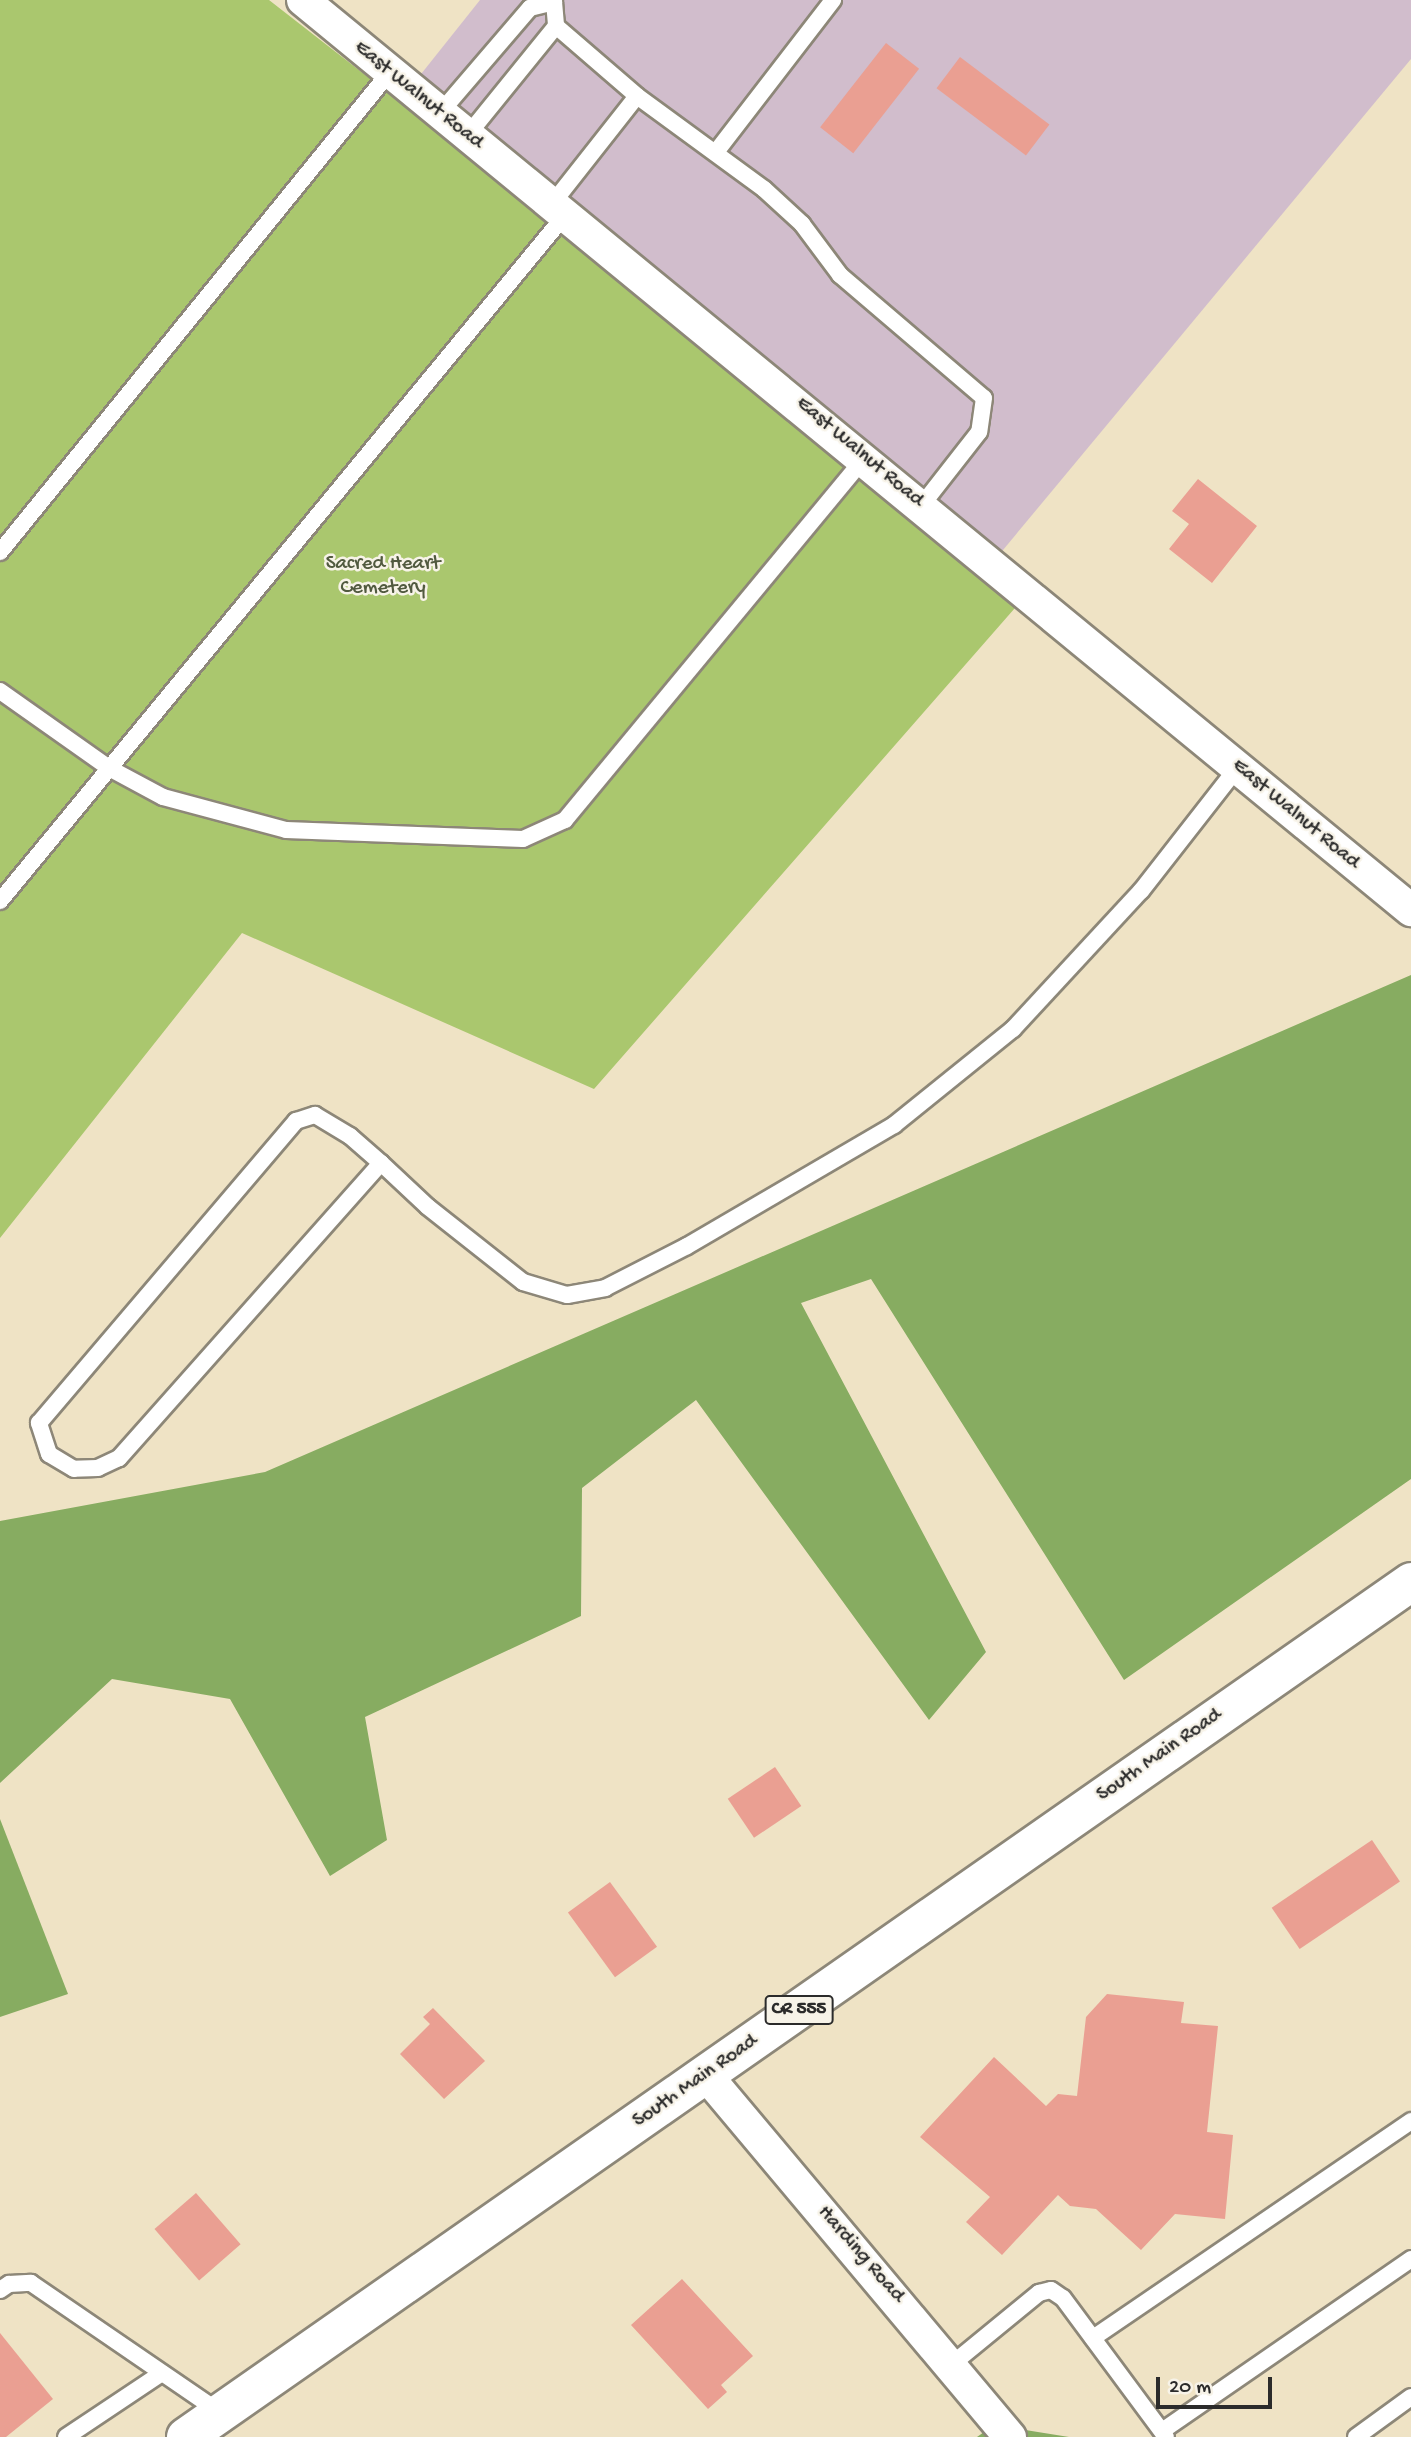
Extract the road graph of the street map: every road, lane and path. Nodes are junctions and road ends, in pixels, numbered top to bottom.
1 (303, 0) edge
2 (833, 0) edge
3 (555, 1) edge
4 (556, 26) junction
5 (389, 73) junction
6 (637, 96) junction
7 (439, 114) junction
8 (467, 136) junction
9 (716, 152) junction
10 (558, 209) junction
11 (864, 458) junction
12 (922, 505) junction
13 (0, 552) edge
14 (0, 691) edge
15 (1238, 767) junction
16 (109, 768) junction
17 (0, 901) edge
18 (1411, 910) edge
19 (380, 1163) junction
20 (1411, 1582) edge
21 (706, 2075) junction
22 (1411, 2121) edge
23 (1411, 2259) edge
24 (0, 2290) edge
25 (1093, 2338) junction
26 (951, 2365) junction
27 (162, 2373) junction
28 (1411, 2397) edge
29 (221, 2413) junction
30 (1164, 2434) edge
31 (66, 2437) edge
32 (186, 2437) edge
33 (1010, 2437) edge
34 (1356, 2437) edge

1 - 5 street, East Walnut Road
2 - 9 lane
3 - 4 lane
3 - 7 lane
4 - 6 lane
4 - 8 lane
5 - 7 street, East Walnut Road
5 - 13 lane
6 - 9 lane
6 - 10 lane
7 - 8 street, East Walnut Road
8 - 10 street, East Walnut Road
9 - 12 lane
10 - 11 street, East Walnut Road
10 - 16 lane
11 - 12 street, East Walnut Road
11 - 16 lane
12 - 15 street, East Walnut Road
14 - 16 lane
15 - 18 street, East Walnut Road
15 - 19 lane
16 - 17 lane
19 - 19 lane
20 - 21 main road, South Main Road / CR 555
21 - 26 street, Harding Road
21 - 29 main road, South Main Road / CR 555
22 - 25 lane
23 - 30 lane
24 - 27 lane
25 - 26 lane
25 - 30 lane
26 - 33 street, Harding Road
27 - 29 lane
27 - 31 lane
28 - 34 lane
29 - 32 main road, South Main Road / CR 555

